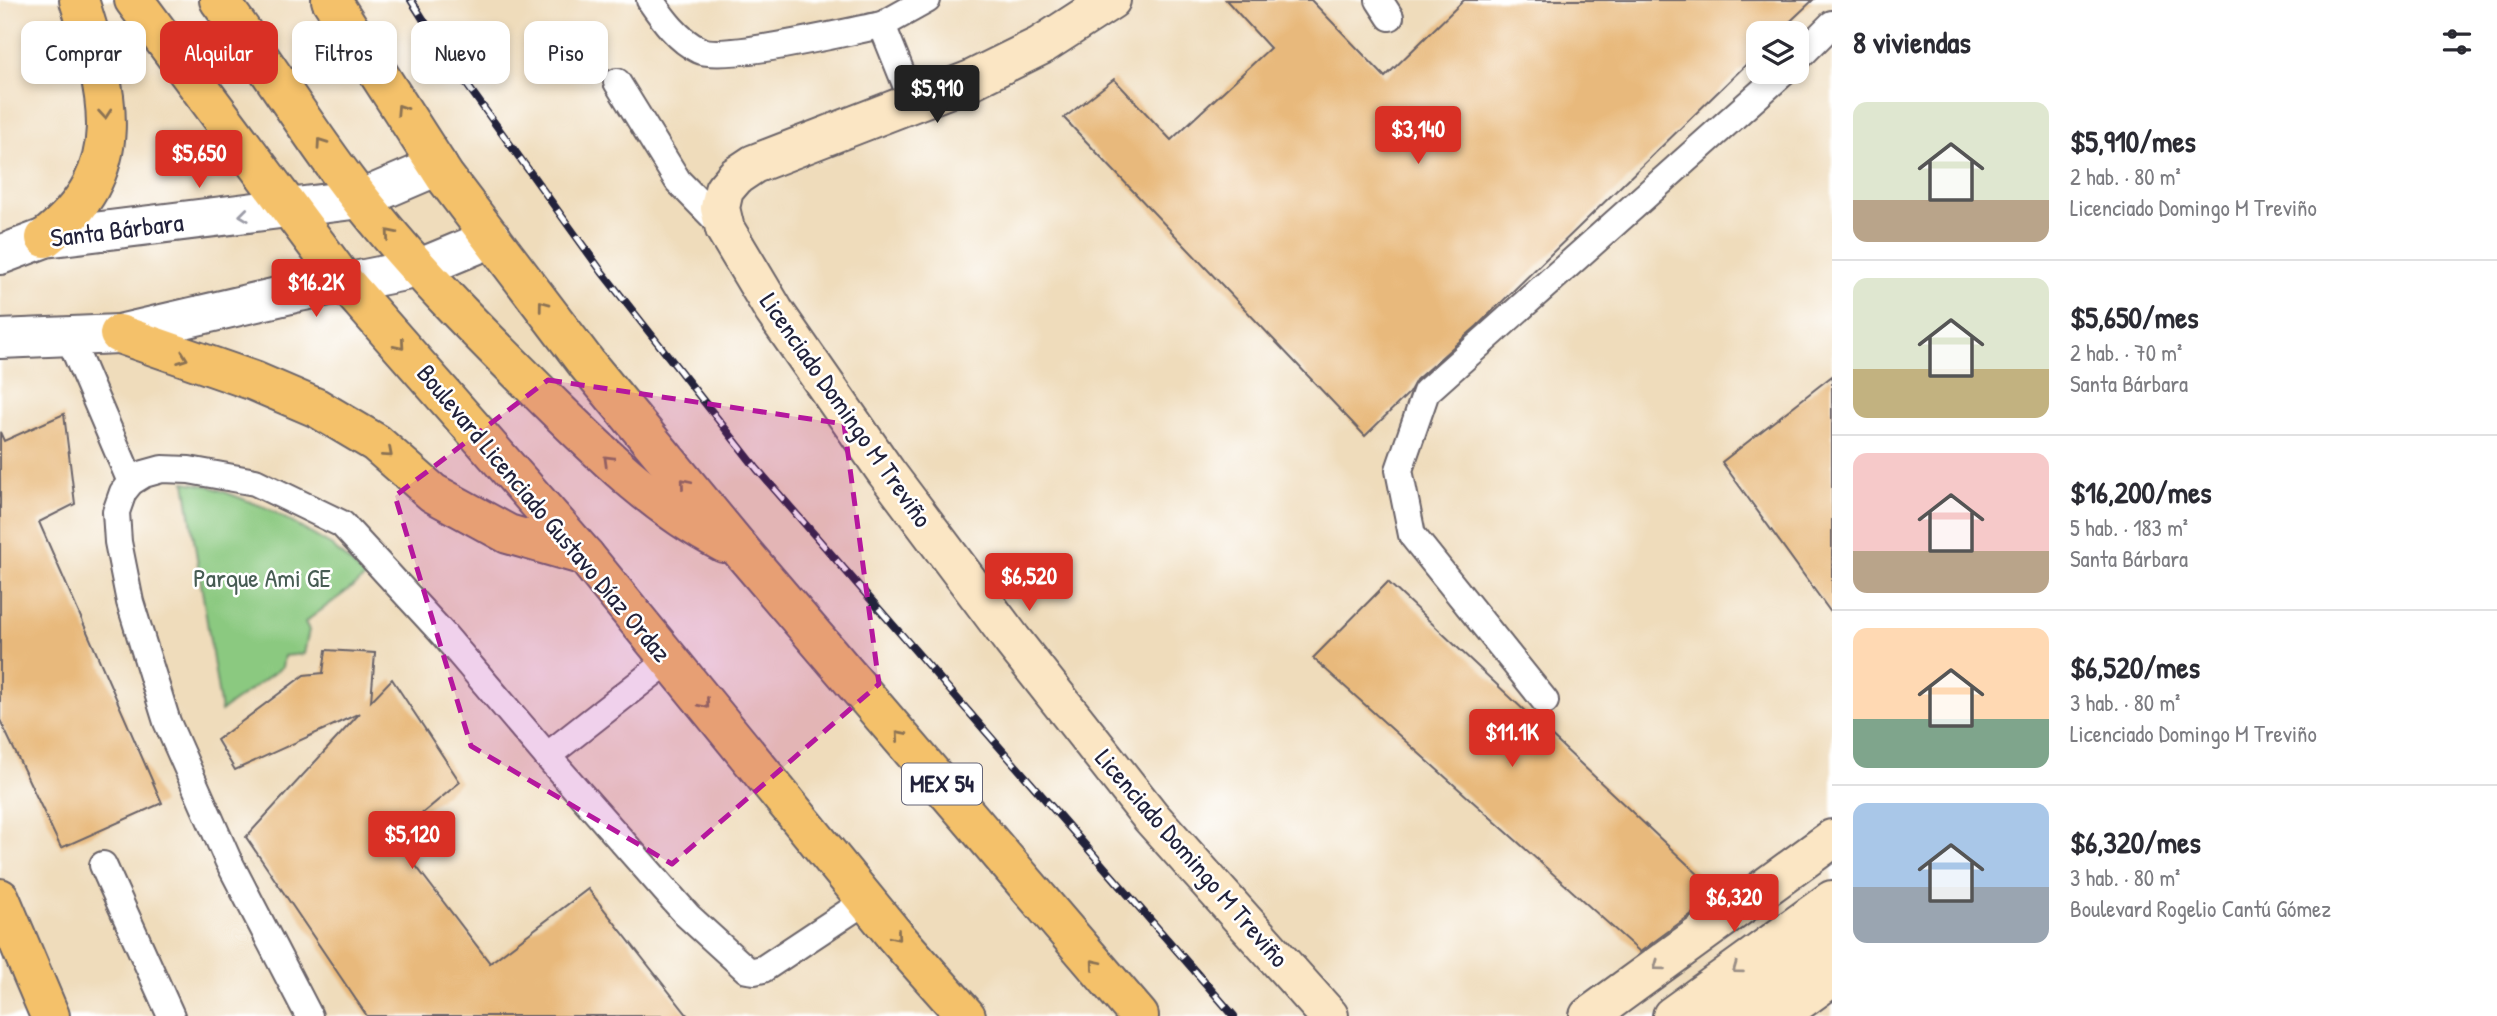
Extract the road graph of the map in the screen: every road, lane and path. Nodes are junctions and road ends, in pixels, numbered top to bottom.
1 (79, 0) edge
2 (134, 0) edge
3 (219, 0) edge
4 (331, 0) edge
5 (650, 0) edge
6 (927, 0) edge
7 (1111, 0) edge
8 (882, 24) junction
9 (1832, 24) edge
10 (1809, 47) edge
11 (617, 82) dead end
12 (1771, 84) edge
13 (913, 102) junction
14 (438, 166) junction
15 (360, 199) junction
16 (290, 209) junction
17 (727, 232) junction
18 (45, 238) junction
19 (492, 238) junction
20 (0, 255) edge
21 (420, 268) junction
22 (346, 284) junction
23 (119, 334) junction
24 (69, 337) junction
25 (0, 339) edge
26 (131, 482) junction
27 (744, 554) junction
28 (585, 556) junction
29 (668, 660) junction
30 (1545, 701) dead end
31 (547, 756) junction
32 (1832, 839) edge
33 (103, 865) dead end
34 (0, 898) edge
35 (867, 900) junction
36 (1832, 900) edge
37 (1832, 939) edge
38 (1832, 976) edge
39 (50, 1016) edge
40 (172, 1016) edge
41 (309, 1016) edge
42 (966, 1016) edge
43 (1139, 1016) edge
44 (1329, 1016) edge
45 (1589, 1016) edge
46 (1672, 1016) edge
47 (1726, 1016) edge
48 (1778, 1016) edge

1 -> 18 main road
2 - 16 main road, Boulevard Licenciado Gustavo Díaz Ordaz
15 -> 3 main road
14 -> 4 main road, MEX 54
5 - 8 lane
6 - 8 lane
7 - 13 main road, Licenciado Domingo M Treviño
8 - 13 lane
9 - 10 lane
11 - 17 lane
12 - 30 lane
13 - 17 main road, Licenciado Domingo M Treviño
14 - 15 street, Santa Bárbara
14 - 19 main road, MEX 54
15 - 16 street, Santa Bárbara
21 -> 15 main road
16 -> 18 street, Santa Bárbara
16 - 22 main road, Boulevard Licenciado Gustavo Díaz Ordaz
17 - 44 main road, Licenciado Domingo M Treviño
18 - 20 street, Santa Bárbara
19 - 21 street
27 -> 19 main road, MEX 54
21 - 22 street
27 -> 21 main road
22 - 23 street
22 -> 28 main road, Boulevard Licenciado Gustavo Díaz Ordaz
23 - 24 street
23 -> 28 main road
24 - 25 street
24 - 26 lane
26 - 31 lane
26 - 41 lane
43 -> 27 main road, MEX 54
28 - 29 main road, Boulevard Licenciado Gustavo Díaz Ordaz
29 - 31 lane
29 -> 35 main road, Boulevard Licenciado Gustavo Díaz Ordaz
31 - 35 lane
32 -> 45 main road
33 - 40 lane
34 - 39 main road
35 -> 42 main road, Boulevard Licenciado Gustavo Díaz Ordaz
36 -> 46 main road
37 - 47 main road
38 - 48 main road

